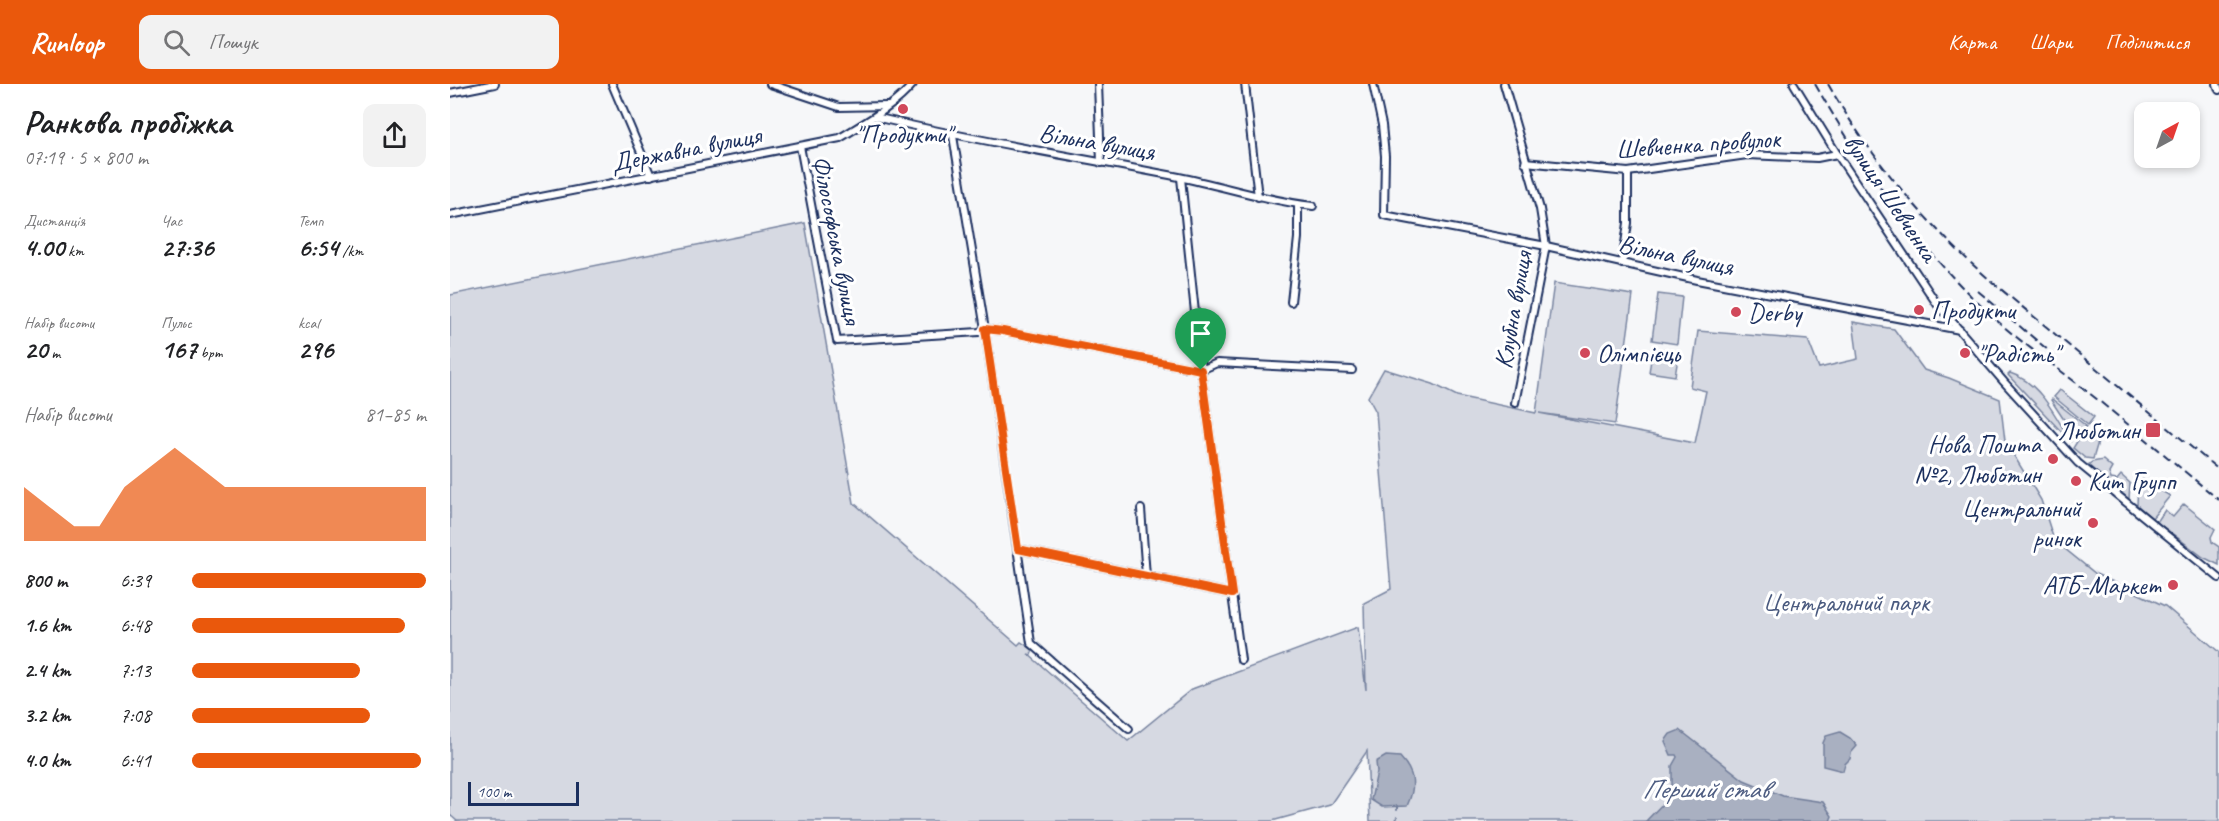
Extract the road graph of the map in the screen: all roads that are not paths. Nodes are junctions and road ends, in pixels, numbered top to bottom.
1 (495, 84) edge
2 (612, 84) edge
3 (770, 84) edge
4 (913, 84) edge
5 (1098, 84) edge
6 (1245, 84) edge
7 (1373, 84) edge
8 (1504, 84) edge
9 (1794, 84) edge
10 (2217, 84) edge
11 (2219, 90) edge
12 (450, 93) edge
13 (888, 106) junction
14 (875, 117) junction
15 (953, 136) junction
16 (800, 146) junction
17 (1837, 154) junction
18 (1525, 162) junction
19 (1101, 163) junction
20 (1628, 172) junction
21 (651, 176) junction
22 (1181, 178) junction
23 (1258, 197) junction
24 (1298, 205) junction
25 (1313, 206) dead end
26 (450, 215) edge
27 (1546, 246) junction
28 (1622, 264) junction
29 (1290, 302) dead end
30 (985, 329) junction
31 (1960, 330) junction
32 (1201, 370) junction
33 (1352, 370) dead end
34 (1515, 403) dead end
35 (1141, 509) dead end
36 (1018, 549) junction
37 (1146, 576) junction
38 (2219, 578) edge
39 (1232, 594) junction
40 (1241, 660) dead end
41 (1129, 729) dead end

1 - 12 street
2 - 21 street
3 - 13 street
4 - 13 street, Державна вулиця
5 - 19 street
6 - 23 street
7 - 27 street, Вільна вулиця
8 - 18 street, Клубна вулиця
9 - 17 street, вулиця Шевченка
10 - 11 street
13 - 14 street, Державна вулиця
14 - 15 street, Вільна вулиця
14 - 16 street, Державна вулиця
15 - 19 street, Вільна вулиця
15 - 30 street
16 - 21 street, Державна вулиця
16 - 30 street, Філософська вулиця
17 - 20 street, Шевченка провулок
17 - 31 street, вулиця Шевченка
18 - 20 street, Шевченка провулок
18 - 27 street, Клубна вулиця
19 - 22 street, Вільна вулиця
20 - 28 street
21 - 26 street, Державна вулиця
22 - 23 street, Вільна вулиця
22 - 32 street
23 - 24 street, Вільна вулиця
24 - 25 street, Вільна вулиця
24 - 29 street
27 - 28 street, Вільна вулиця
27 - 34 street, Клубна вулиця
28 - 31 street, Вільна вулиця
30 - 32 street
30 - 36 street
31 - 38 street, вулиця Шевченка
32 - 33 street
32 - 39 street
35 - 37 street
36 - 37 street
36 - 41 street
37 - 39 street
39 - 40 street

